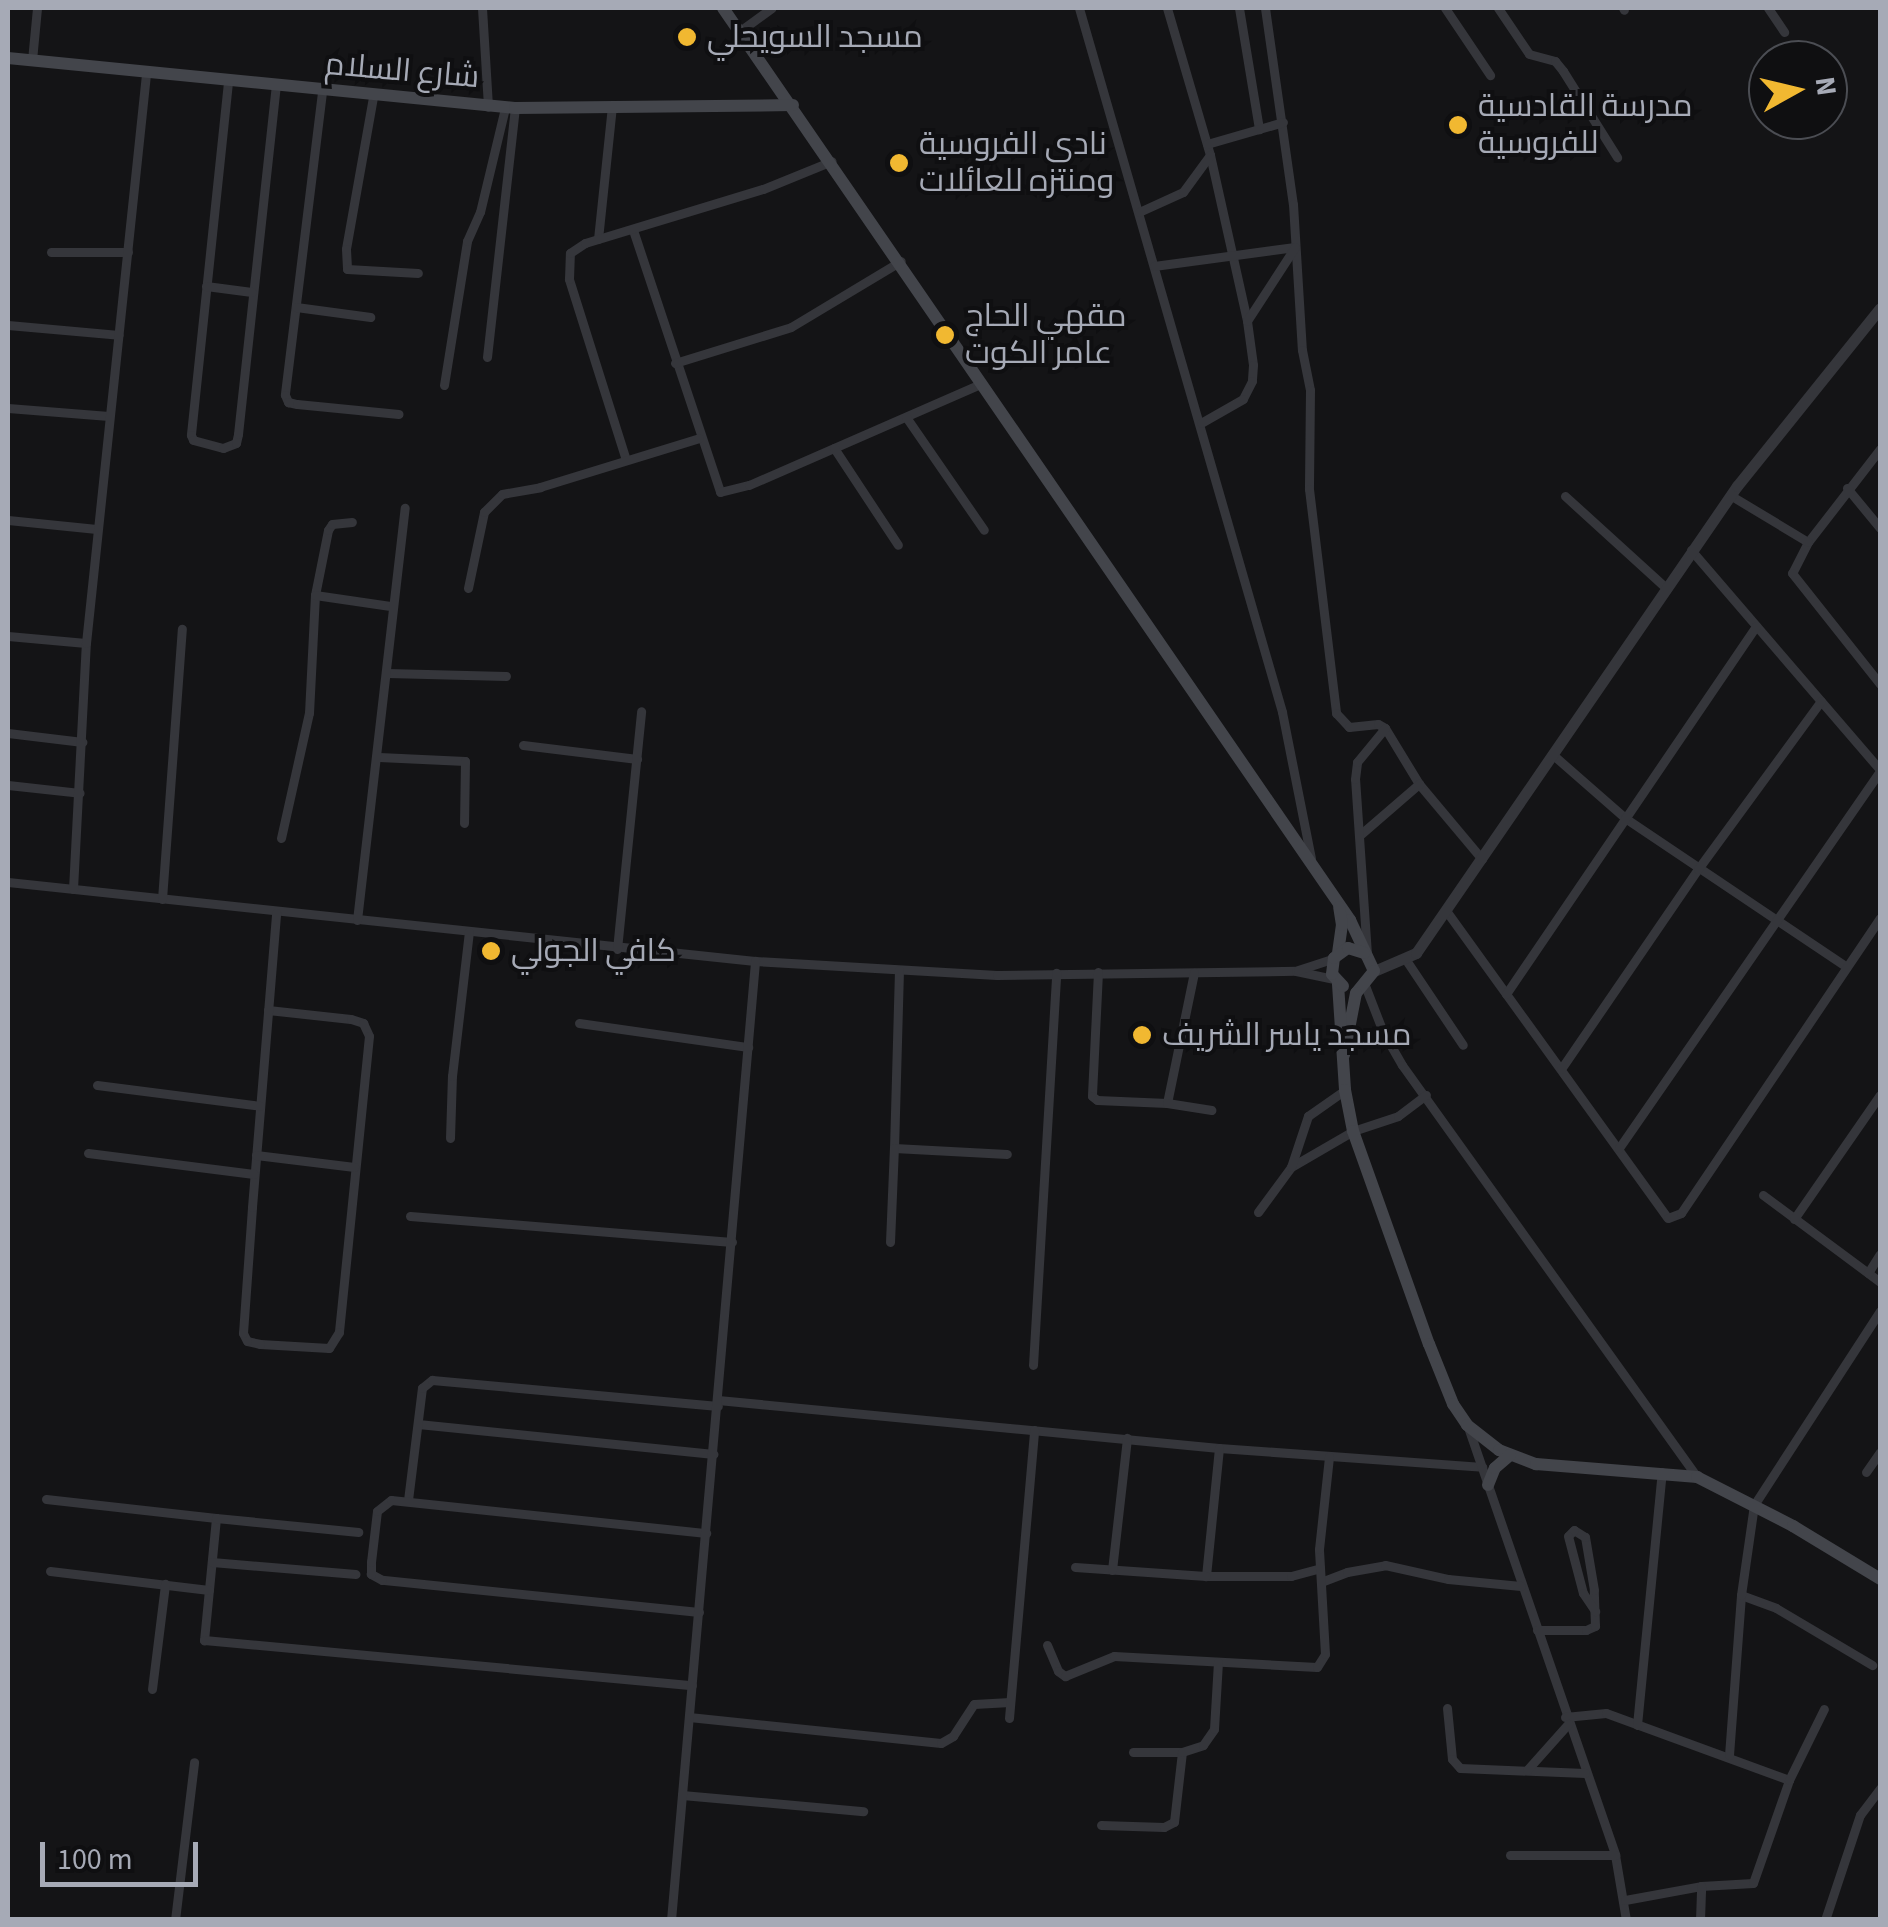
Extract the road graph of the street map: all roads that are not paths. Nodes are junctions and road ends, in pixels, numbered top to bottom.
1 (37, 8) edge
2 (482, 8) edge
3 (723, 8) edge
4 (772, 8) edge
5 (1079, 8) edge
6 (1167, 8) edge
7 (1239, 8) edge
8 (1265, 8) edge
9 (1445, 8) edge
10 (1498, 8) edge
11 (1768, 8) edge
12 (740, 30) junction
13 (1784, 32) dead end
14 (8, 58) edge
15 (32, 60) junction
16 (146, 74) junction
17 (1490, 74) dead end
18 (228, 82) junction
19 (276, 87) junction
20 (322, 92) junction
21 (373, 97) junction
22 (794, 105) junction
23 (612, 106) junction
24 (488, 107) junction
25 (510, 108) junction
26 (1283, 122) junction
27 (1259, 129) junction
28 (1208, 150) junction
29 (1618, 157) dead end
30 (832, 161) junction
31 (1140, 212) junction
32 (632, 230) junction
33 (598, 240) junction
34 (1295, 246) junction
35 (52, 252) dead end
36 (128, 252) junction
37 (1233, 255) junction
38 (901, 261) junction
39 (1154, 266) junction
40 (418, 272) dead end
41 (206, 286) junction
42 (252, 292) junction
43 (296, 307) junction
44 (1880, 308) edge
45 (370, 317) dead end
46 (1248, 321) junction
47 (8, 325) edge
48 (119, 335) junction
49 (486, 357) dead end
50 (676, 363) junction
51 (982, 383) junction
52 (444, 385) dead end
53 (8, 408) edge
54 (399, 414) dead end
55 (110, 416) junction
56 (906, 417) junction
57 (1201, 424) junction
58 (699, 438) junction
59 (834, 448) junction
60 (1880, 449) edge
61 (626, 460) junction
62 (1847, 488) junction
63 (1730, 495) junction
64 (1565, 496) dead end
65 (404, 508) dead end
66 (8, 520) edge
67 (352, 522) dead end
68 (1880, 528) edge
69 (97, 530) junction
70 (984, 530) dead end
71 (1808, 542) junction
72 (898, 544) dead end
73 (1691, 550) junction
74 (1665, 587) junction
75 (468, 588) dead end
76 (315, 595) junction
77 (390, 606) junction
78 (1756, 626) junction
79 (182, 629) dead end
80 (8, 636) edge
81 (86, 643) junction
82 (387, 673) junction
83 (506, 676) dead end
84 (1880, 684) edge
85 (1821, 701) junction
86 (642, 712) dead end
87 (1385, 728) junction
88 (8, 733) edge
89 (82, 742) junction
90 (523, 745) dead end
91 (1552, 754) junction
92 (378, 756) junction
93 (637, 758) junction
94 (1880, 771) edge
95 (1419, 784) junction
96 (8, 785) edge
97 (80, 793) junction
98 (1625, 818) junction
99 (464, 824) dead end
100 (1361, 834) junction
101 (280, 838) dead end
102 (1311, 859) junction
103 (1482, 860) junction
104 (1698, 869) junction
105 (8, 882) edge
106 (73, 889) junction
107 (162, 899) junction
108 (1337, 900) junction
109 (276, 912) junction
110 (1447, 912) junction
111 (1880, 918) edge
112 (357, 920) junction
113 (1776, 921) junction
114 (469, 932) junction
115 (616, 949) junction
116 (1365, 955) junction
117 (1336, 956) junction
118 (1406, 960) junction
119 (755, 961) junction
120 (1846, 966) junction
121 (898, 970) junction
122 (1374, 970) junction
123 (1296, 971) junction
124 (1098, 972) junction
125 (1056, 973) junction
126 (1194, 973) junction
127 (1337, 982) junction
128 (1362, 984) junction
129 (1506, 994) junction
130 (268, 1010) junction
131 (579, 1023) dead end
132 (1463, 1045) dead end
133 (748, 1046) junction
134 (1344, 1055) junction
135 (1561, 1069) junction
136 (98, 1085) dead end
137 (1346, 1090) junction
138 (1426, 1095) junction
139 (1880, 1095) edge
140 (1166, 1104) junction
141 (260, 1106) junction
142 (1211, 1110) dead end
143 (1353, 1131) junction
144 (450, 1138) dead end
145 (894, 1148) junction
146 (1619, 1148) junction
147 (88, 1153) dead end
148 (1007, 1154) dead end
149 (256, 1155) junction
150 (354, 1167) junction
151 (1291, 1167) junction
152 (254, 1174) junction
153 (1763, 1195) dead end
154 (1258, 1212) dead end
155 (410, 1216) dead end
156 (1794, 1219) junction
157 (732, 1242) junction
158 (890, 1242) dead end
159 (1880, 1254) edge
160 (1868, 1273) junction
161 (1880, 1282) edge
162 (1880, 1311) edge
163 (1033, 1365) dead end
164 (718, 1403) junction
165 (418, 1424) junction
166 (1467, 1425) junction
167 (1034, 1430) junction
168 (1127, 1438) junction
169 (1219, 1448) junction
170 (1880, 1452) edge
171 (713, 1454) junction
172 (1510, 1456) junction
173 (1329, 1457) junction
174 (1482, 1467) junction
175 (1662, 1472) junction
176 (1866, 1472) dead end
177 (1697, 1477) junction
178 (1488, 1485) junction
179 (46, 1500) dead end
180 (408, 1500) junction
181 (1754, 1505) junction
182 (216, 1518) junction
183 (358, 1532) dead end
184 (706, 1533) junction
185 (212, 1562) junction
186 (1075, 1567) dead end
187 (1320, 1568) junction
188 (1112, 1570) junction
189 (50, 1571) dead end
190 (355, 1574) dead end
191 (1206, 1576) junction
192 (1880, 1580) edge
193 (1322, 1582) junction
194 (164, 1584) junction
195 (1521, 1586) junction
196 (209, 1590) junction
197 (1741, 1594) junction
198 (699, 1612) junction
199 (1595, 1612) junction
200 (1537, 1630) junction
201 (1047, 1646) dead end
202 (1218, 1662) junction
203 (1872, 1666) dead end
204 (692, 1685) junction
205 (152, 1689) dead end
206 (1010, 1702) junction
207 (1447, 1708) dead end
208 (1824, 1709) dead end
209 (689, 1717) junction
210 (1009, 1718) dead end
211 (1567, 1720) junction
212 (1637, 1725) junction
213 (1132, 1752) dead end
214 (1182, 1752) junction
215 (1729, 1755) junction
216 (194, 1762) dead end
217 (1527, 1770) junction
218 (1585, 1773) junction
219 (1789, 1780) junction
220 (1880, 1788) edge
221 (682, 1795) junction
222 (863, 1811) dead end
223 (1101, 1825) dead end
224 (1510, 1855) dead end
225 (1614, 1855) junction
226 (1701, 1886) junction
227 (1626, 1900) junction
228 (175, 1920) edge
229 (671, 1920) edge
230 (1626, 1920) edge
231 (1700, 1920) edge
232 (1825, 1920) edge

1 - 15 street
2 - 24 street
3 - 12 main road
4 - 12 street
5 - 31 street
6 - 28 street
7 - 27 street
8 - 26 street
9 - 17 street
10 - 29 street
11 - 13 street
12 - 22 main road
14 - 15 main road, شارع السلام
15 - 16 main road, شارع السلام
16 - 18 main road, شارع السلام
16 - 36 street
18 - 19 main road, شارع السلام
18 - 41 street
19 - 20 main road, شارع السلام
19 - 42 street
20 - 21 main road, شارع السلام
20 - 43 street
21 - 24 main road, شارع السلام
21 - 40 street
22 - 23 main road, شارع السلام
22 - 30 main road
23 - 25 main road, شارع السلام
23 - 33 street
24 - 25 main road, شارع السلام
25 - 49 street
25 - 52 street
26 - 27 street
26 - 34 street
27 - 28 street
28 - 31 street
28 - 37 street
30 - 32 street
30 - 38 main road
31 - 39 street
32 - 33 street
32 - 50 street
33 - 61 street
34 - 37 street
34 - 46 street
34 - 87 street
35 - 36 street
36 - 48 street
37 - 39 street
37 - 46 street
38 - 50 street
38 - 51 main road
39 - 57 street
41 - 42 street
41 - 42 street
43 - 45 street
43 - 54 street
44 - 63 street
46 - 57 street
47 - 48 street
48 - 55 street
50 - 58 street
51 - 56 street
51 - 102 main road
53 - 55 street
55 - 69 street
56 - 59 street
56 - 70 street
57 - 102 street
58 - 59 street
58 - 61 street
59 - 72 street
60 - 62 street
61 - 75 street
62 - 68 street
62 - 71 street
63 - 71 street
63 - 73 street
64 - 74 street
65 - 77 street
66 - 69 street
67 - 76 street
69 - 81 street
71 - 84 street
73 - 74 street
73 - 78 street
74 - 91 street
76 - 77 street
76 - 101 street
77 - 82 street
78 - 85 street
78 - 98 street
79 - 107 street
80 - 81 street
81 - 89 street
82 - 83 street
82 - 92 street
85 - 94 street
85 - 104 street
86 - 93 street
87 - 95 street
87 - 100 street
88 - 89 street
89 - 97 street
90 - 93 street
91 - 98 street
91 - 103 street
92 - 99 street
92 - 112 street
93 - 115 street
94 - 113 street
95 - 100 street
95 - 103 street
96 - 97 street
97 - 106 street
98 - 104 street
98 - 129 street
100 - 116 street
102 - 108 main road
103 - 110 street
104 - 113 street
104 - 135 street
105 - 106 street
106 - 107 street
107 - 109 street
108 - 116 main road
108 - 117 main road
109 - 112 street
109 - 130 street
110 - 118 street
110 - 129 street
111 - 120 street
112 - 114 street
113 - 120 street
113 - 146 street
114 - 115 street
114 - 144 street
115 - 119 street
116 - 117 main road
116 - 122 main road
117 - 123 street
117 - 127 main road
118 - 122 street
118 - 132 street
119 - 121 street
119 - 133 street
120 - 146 street
121 - 125 street
121 - 145 street
122 - 128 main road
123 - 126 street
123 - 127 street
124 - 125 street
124 - 126 street
124 - 140 street
125 - 163 street
126 - 140 street
127 - 128 main road
127 - 134 main road
128 - 134 main road
128 - 138 street
129 - 135 street
130 - 141 street
130 - 150 street
131 - 133 street
133 - 157 street
134 - 137 main road
135 - 146 street
136 - 141 street
137 - 143 main road
137 - 151 street
138 - 143 street
138 - 177 street
139 - 156 street
140 - 142 street
141 - 149 street
143 - 151 street
143 - 166 main road
145 - 148 street
145 - 158 street
147 - 152 street
149 - 150 street
149 - 152 street
150 - 152 street
151 - 154 street
153 - 156 street
155 - 157 street
156 - 160 street
157 - 164 street
159 - 160 street
160 - 161 street
162 - 181 street
164 - 165 street
164 - 167 street
164 - 171 street
165 - 171 street
165 - 180 street
166 - 172 main road
166 - 174 street
167 - 168 street
167 - 206 street
168 - 169 street
168 - 188 street
169 - 173 street
169 - 191 street
170 - 176 street
171 - 184 street
172 - 175 main road
172 - 178 main road
173 - 174 street
173 - 187 street
174 - 178 street
175 - 177 main road
175 - 212 street
177 - 181 main road
178 - 195 street
179 - 182 street
180 - 184 street
180 - 198 street
181 - 192 main road
181 - 197 street
182 - 183 street
182 - 185 street
184 - 198 street
185 - 190 street
185 - 196 street
186 - 188 street
187 - 191 street
187 - 193 street
188 - 191 street
189 - 194 street
193 - 195 street
193 - 202 street
194 - 196 street
194 - 205 street
195 - 200 street
196 - 204 street
197 - 203 street
197 - 215 street
198 - 204 street
199 - 199 street
199 - 200 street
200 - 211 street
201 - 202 street
202 - 214 street
204 - 209 street
206 - 209 street
206 - 210 street
207 - 217 street
208 - 219 street
209 - 221 street
211 - 212 street
211 - 217 street
211 - 218 street
212 - 215 street
213 - 214 street
214 - 223 street
215 - 219 street
216 - 228 street
217 - 218 street
218 - 225 street
219 - 226 street
220 - 232 street
221 - 222 street
221 - 229 street
224 - 225 street
225 - 227 street
226 - 227 street
226 - 231 street
227 - 230 street

